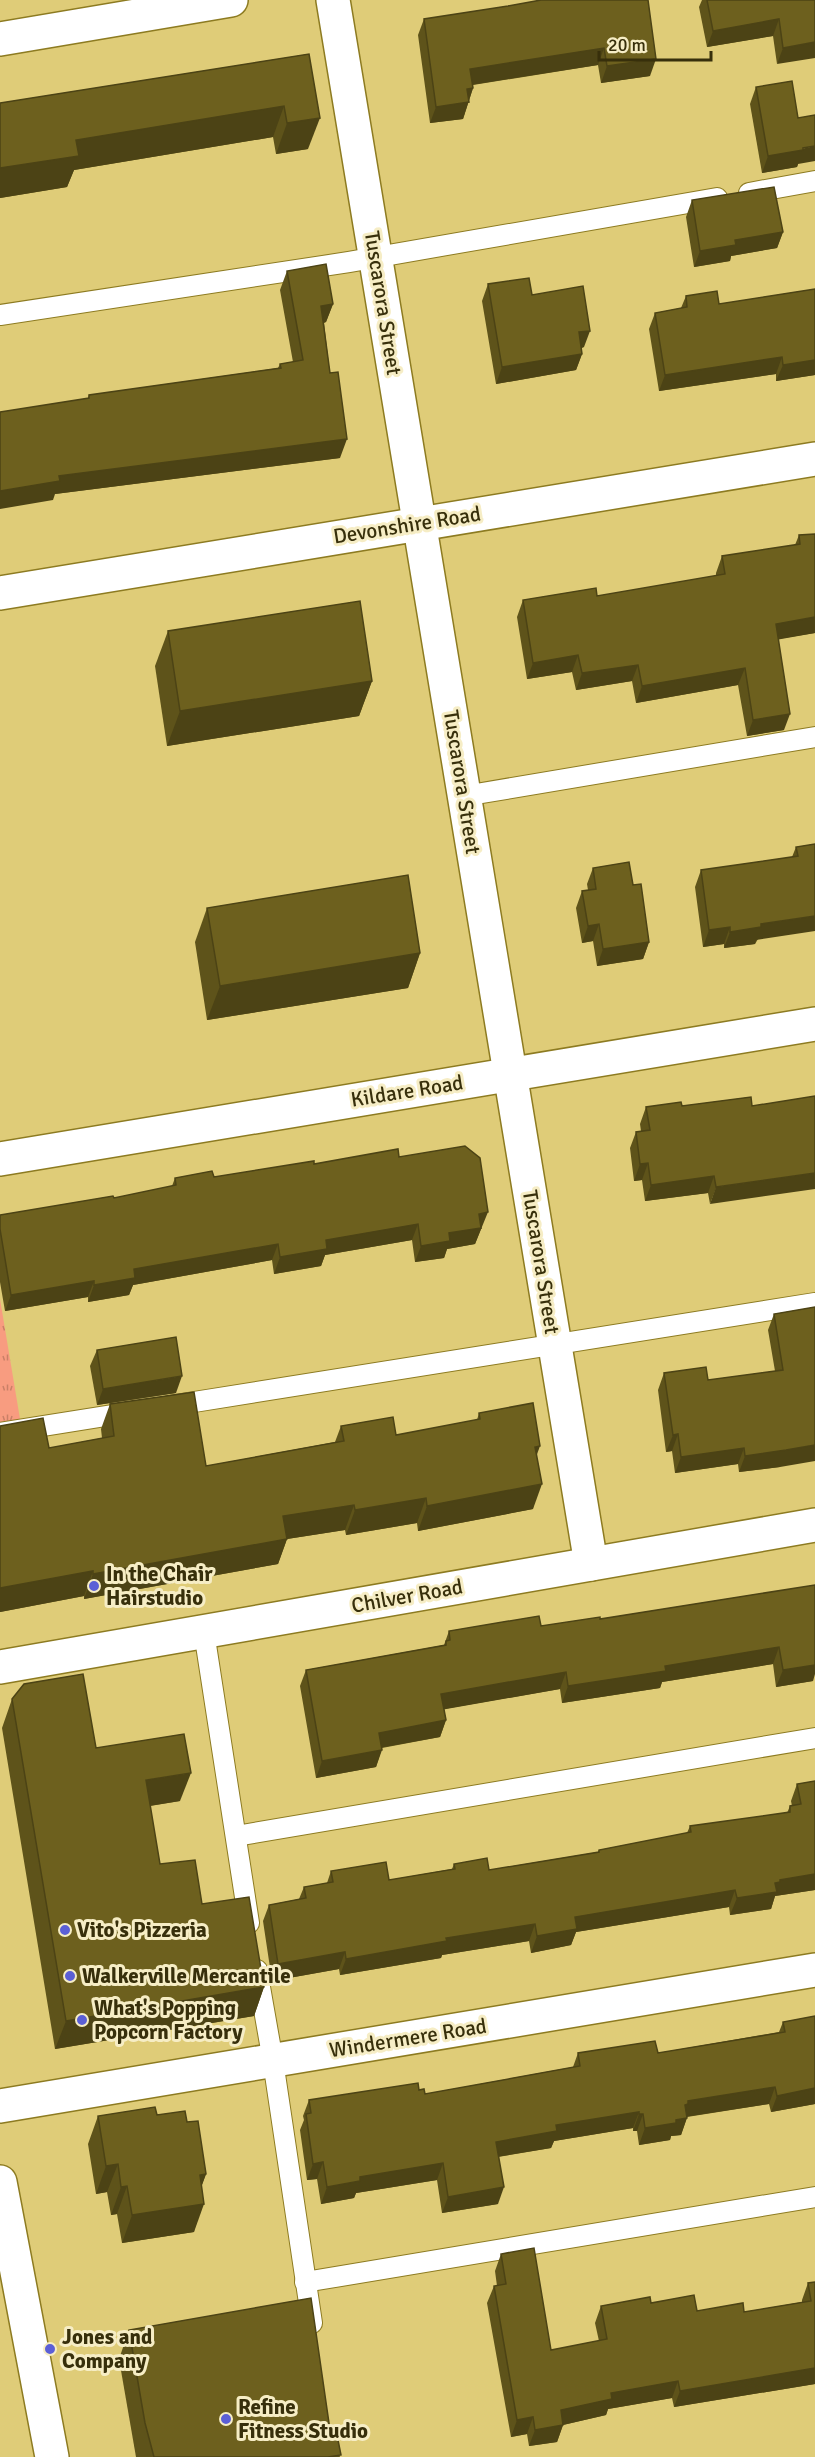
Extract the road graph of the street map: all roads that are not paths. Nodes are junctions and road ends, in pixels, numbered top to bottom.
1 (231, 0) edge
2 (333, 0) edge
3 (0, 39) edge
4 (815, 182) edge
5 (375, 257) junction
6 (0, 315) edge
7 (815, 459) edge
8 (419, 524) junction
9 (0, 593) edge
10 (815, 737) edge
11 (464, 796) junction
12 (815, 1024) edge
13 (510, 1074) junction
14 (0, 1160) edge
15 (815, 1303) edge
16 (554, 1344) junction
17 (0, 1433) edge
18 (815, 1525) edge
19 (591, 1564) junction
20 (204, 1632) junction
21 (0, 1668) edge
22 (815, 1738) edge
23 (236, 1836) junction
24 (815, 1970) edge
25 (273, 2061) junction
26 (0, 2106) edge
27 (0, 2182) edge
28 (815, 2197) edge
29 (305, 2282) junction
30 (315, 2340) edge
31 (52, 2457) edge

1 - 3 street
2 - 5 street, Tuscarora Street
4 - 5 lane
5 - 6 lane
5 - 8 street, Tuscarora Street
7 - 8 street, Devonshire Road
8 - 9 street, Devonshire Road
8 - 11 street, Tuscarora Street
10 - 11 lane
11 - 13 street, Tuscarora Street
12 - 13 street, Kildare Road
13 - 14 street, Kildare Road
13 - 16 street, Tuscarora Street
15 - 16 lane
16 - 17 lane
16 - 19 street, Tuscarora Street
18 - 19 street, Chilver Road
19 - 20 street, Chilver Road
20 - 21 street, Chilver Road
20 - 23 lane
22 - 23 lane
23 - 25 lane
24 - 25 street, Windermere Road
25 - 26 street, Windermere Road
25 - 29 lane
27 - 31 street
28 - 29 lane
29 - 30 lane

